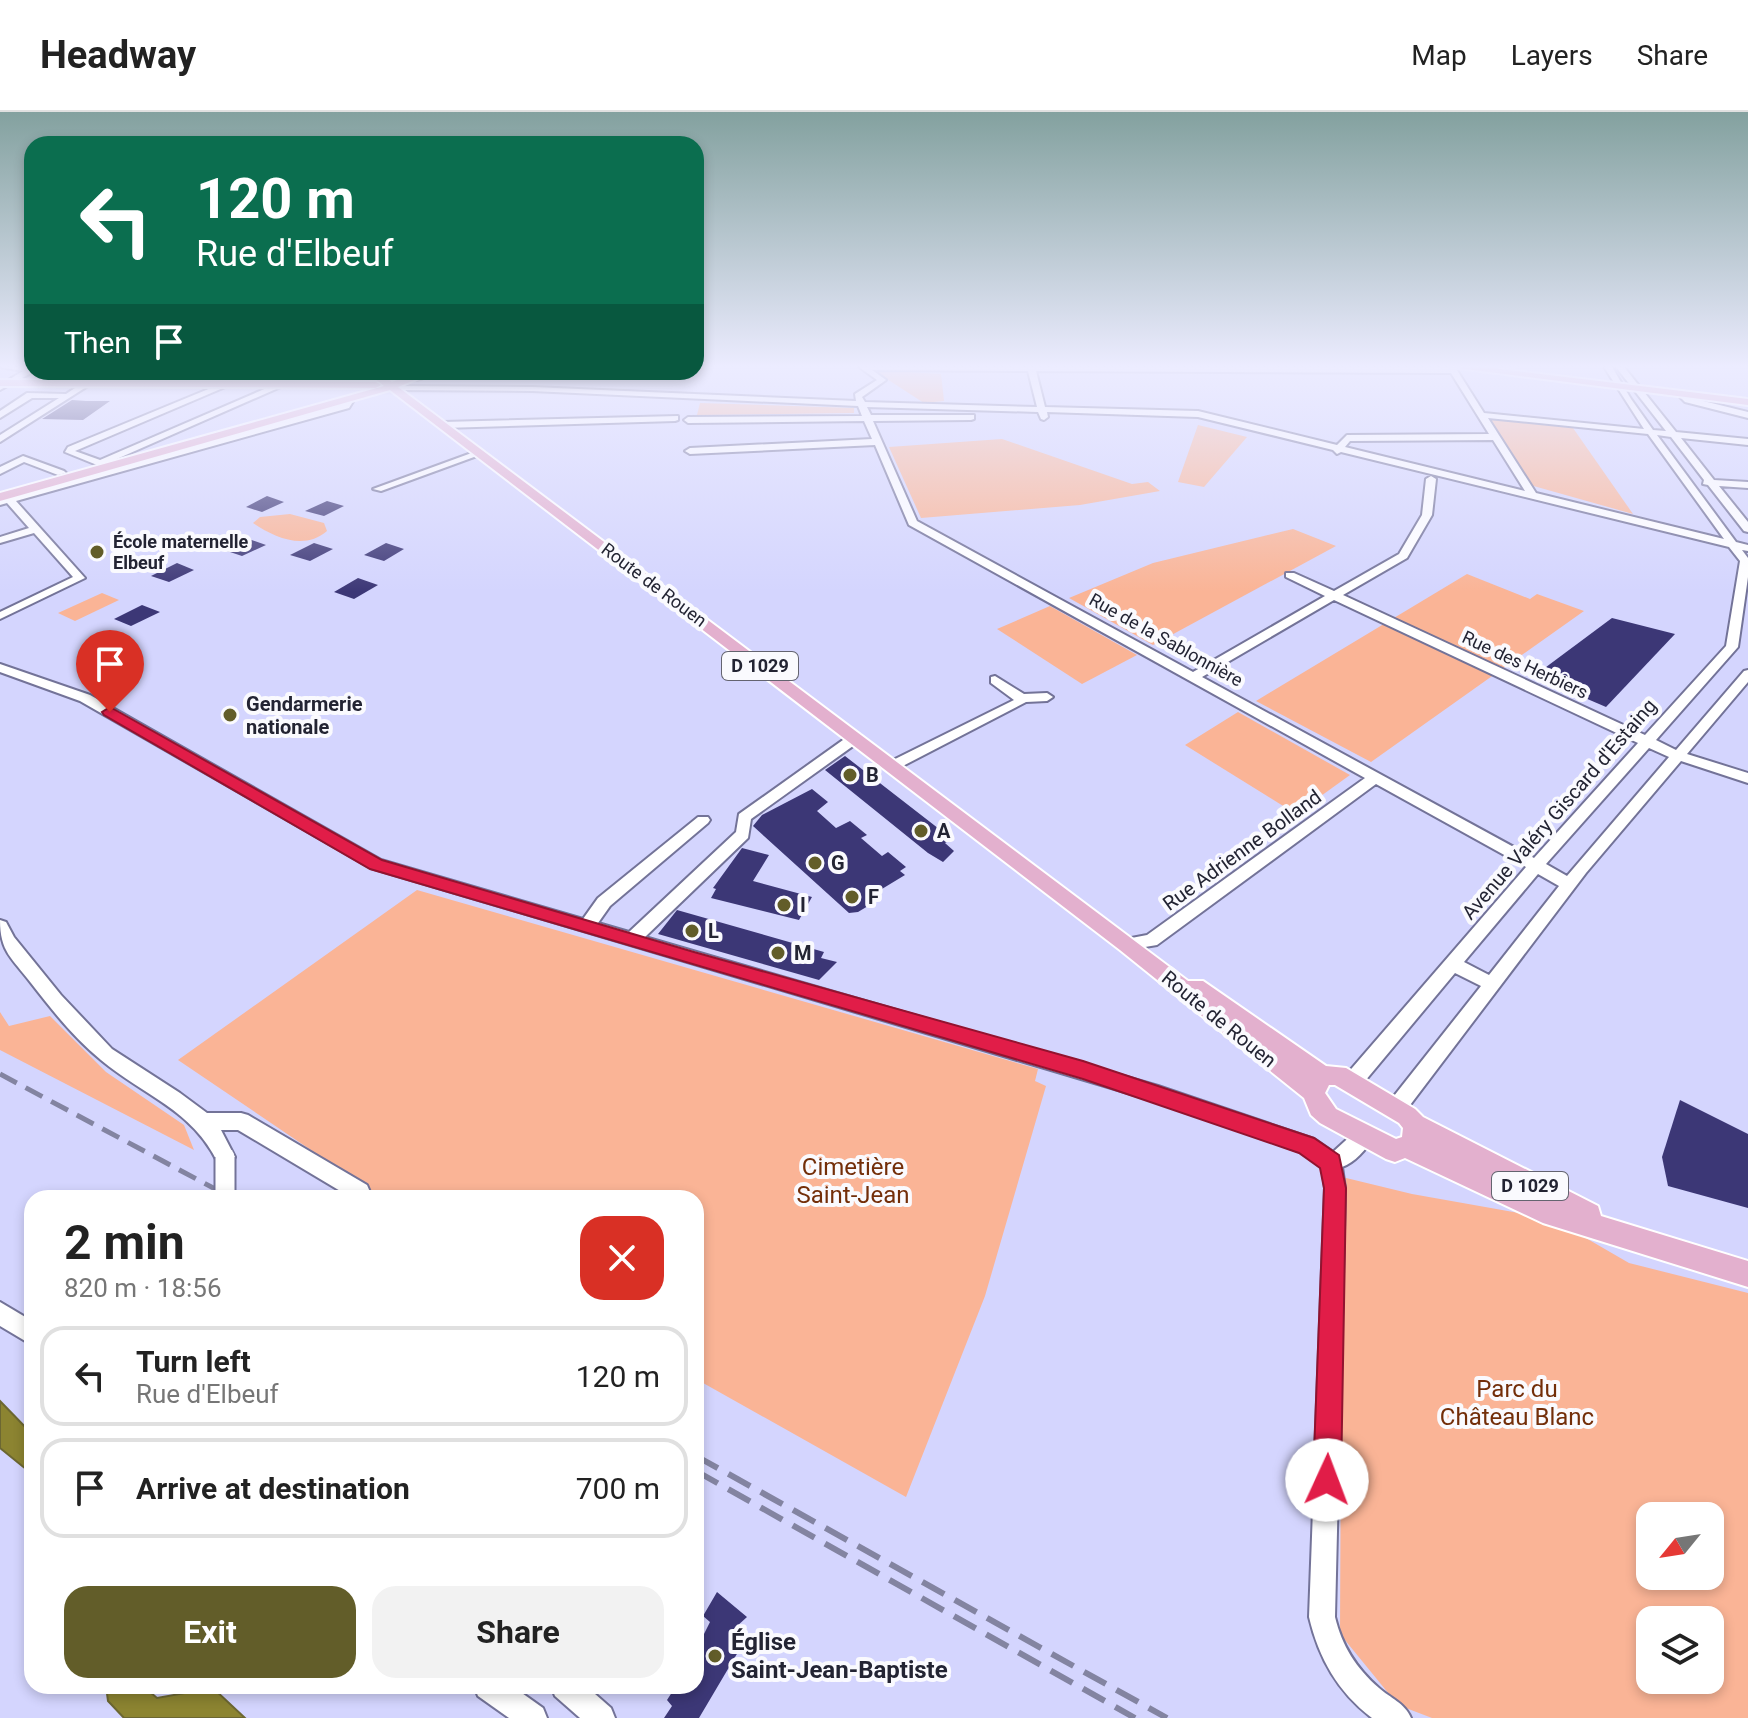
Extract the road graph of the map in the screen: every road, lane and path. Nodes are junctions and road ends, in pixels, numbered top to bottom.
1 (88, 442) edge
2 (149, 442) edge
3 (176, 442) edge
4 (197, 442) edge
5 (465, 442) edge
6 (876, 442) joint
7 (1294, 442) edge
8 (1344, 442) edge
9 (1496, 442) edge
10 (1659, 442) edge
11 (1679, 442) edge
12 (690, 451) dead end
13 (1337, 451) junction
14 (480, 453) junction
15 (100, 463) junction
16 (0, 471) edge
17 (61, 473) junction
18 (1431, 479) junction
19 (1688, 481) junction
20 (1711, 482) junction
21 (1748, 485) edge
22 (378, 489) dead end
23 (2, 496) edge
24 (1534, 500) junction
25 (36, 529) junction
26 (1748, 529) edge
27 (0, 540) edge
28 (1736, 545) junction
29 (1746, 554) edge
30 (1290, 575) dead end
31 (1334, 596) junction
32 (0, 616) edge
33 (0, 668) edge
34 (1748, 674) edge
35 (1192, 677) junction
36 (995, 680) dead end
37 (1047, 697) dead end
38 (1021, 698) junction
39 (855, 738) junction
40 (1647, 742) junction
41 (1678, 756) junction
42 (892, 766) junction
43 (1376, 777) junction
44 (1748, 778) edge
45 (703, 820) dead end
46 (1535, 867) junction
47 (1569, 884) junction
48 (0, 926) edge
49 (586, 927) junction
50 (631, 940) junction
51 (1127, 944) junction
52 (1452, 964) junction
53 (1492, 984) junction
54 (1353, 1081) junction
55 (1317, 1084) junction
56 (205, 1122) junction
57 (1407, 1127) junction
58 (1363, 1137) junction
59 (1331, 1162) junction
60 (225, 1190) edge
61 (357, 1190) edge
62 (1748, 1274) edge
63 (0, 1313) edge
64 (24, 1329) edge
65 (499, 1694) edge
66 (573, 1694) edge
67 (594, 1715) edge
68 (533, 1718) edge
69 (1397, 1718) edge

1 - 15 street
2 - 15 street
3 - 15 street
4 - 23 main road
5 - 14 main road, Route de Rouen / D 1029
6 - 12 street
6 - 35 street, Rue de la Sablonnière
7 - 13 street
8 - 13 street
9 - 24 street
10 - 19 street, Avenue Valéry Giscard d'Estaing
11 - 20 street
13 - 18 street
13 - 24 street
14 - 22 street
14 - 39 main road, Route de Rouen / D 1029
15 - 17 street
16 - 17 street
17 - 23 street
18 - 24 street
18 - 31 street
19 - 20 street
19 - 28 street, Avenue Valéry Giscard d'Estaing
20 - 21 street
20 - 26 street
23 - 25 street
24 - 28 street
24 - 29 street
25 - 27 street
25 - 32 street
28 - 29 street, Avenue Valéry Giscard d'Estaing
29 - 40 street, Avenue Valéry Giscard d'Estaing
30 - 31 street, Rue des Herbiers
31 - 35 street
31 - 40 street, Rue des Herbiers
33 - 49 street
34 - 41 street
35 - 43 street, Rue de la Sablonnière
36 - 38 street
37 - 38 street
38 - 42 street
39 - 42 main road, Route de Rouen / D 1029
39 - 50 street
40 - 41 street, Rue des Herbiers
40 - 46 street, Avenue Valéry Giscard d'Estaing
41 - 44 street, Rue des Herbiers
41 - 47 street
42 - 51 main road, Route de Rouen / D 1029
43 - 46 street, Rue de la Sablonnière
43 - 51 street, Rue Adrienne Bolland
45 - 49 street
46 - 47 street, Rue de la Sablonnière
46 - 52 street, Avenue Valéry Giscard d'Estaing
47 - 53 street
48 - 56 street
49 - 50 street
50 - 59 street
51 - 55 main road, Route de Rouen / D 1029
52 - 53 street
52 - 54 street, Avenue Valéry Giscard d'Estaing
53 - 57 street
54 - 55 main road
54 - 57 main road
55 - 58 main road, Route de Rouen
56 - 60 street, bridge
56 - 61 street
57 - 58 main road, Route de Rouen
57 - 62 main road, D 1029
58 - 59 street
59 - 69 street
63 - 64 street
65 - 68 street
66 - 67 street

